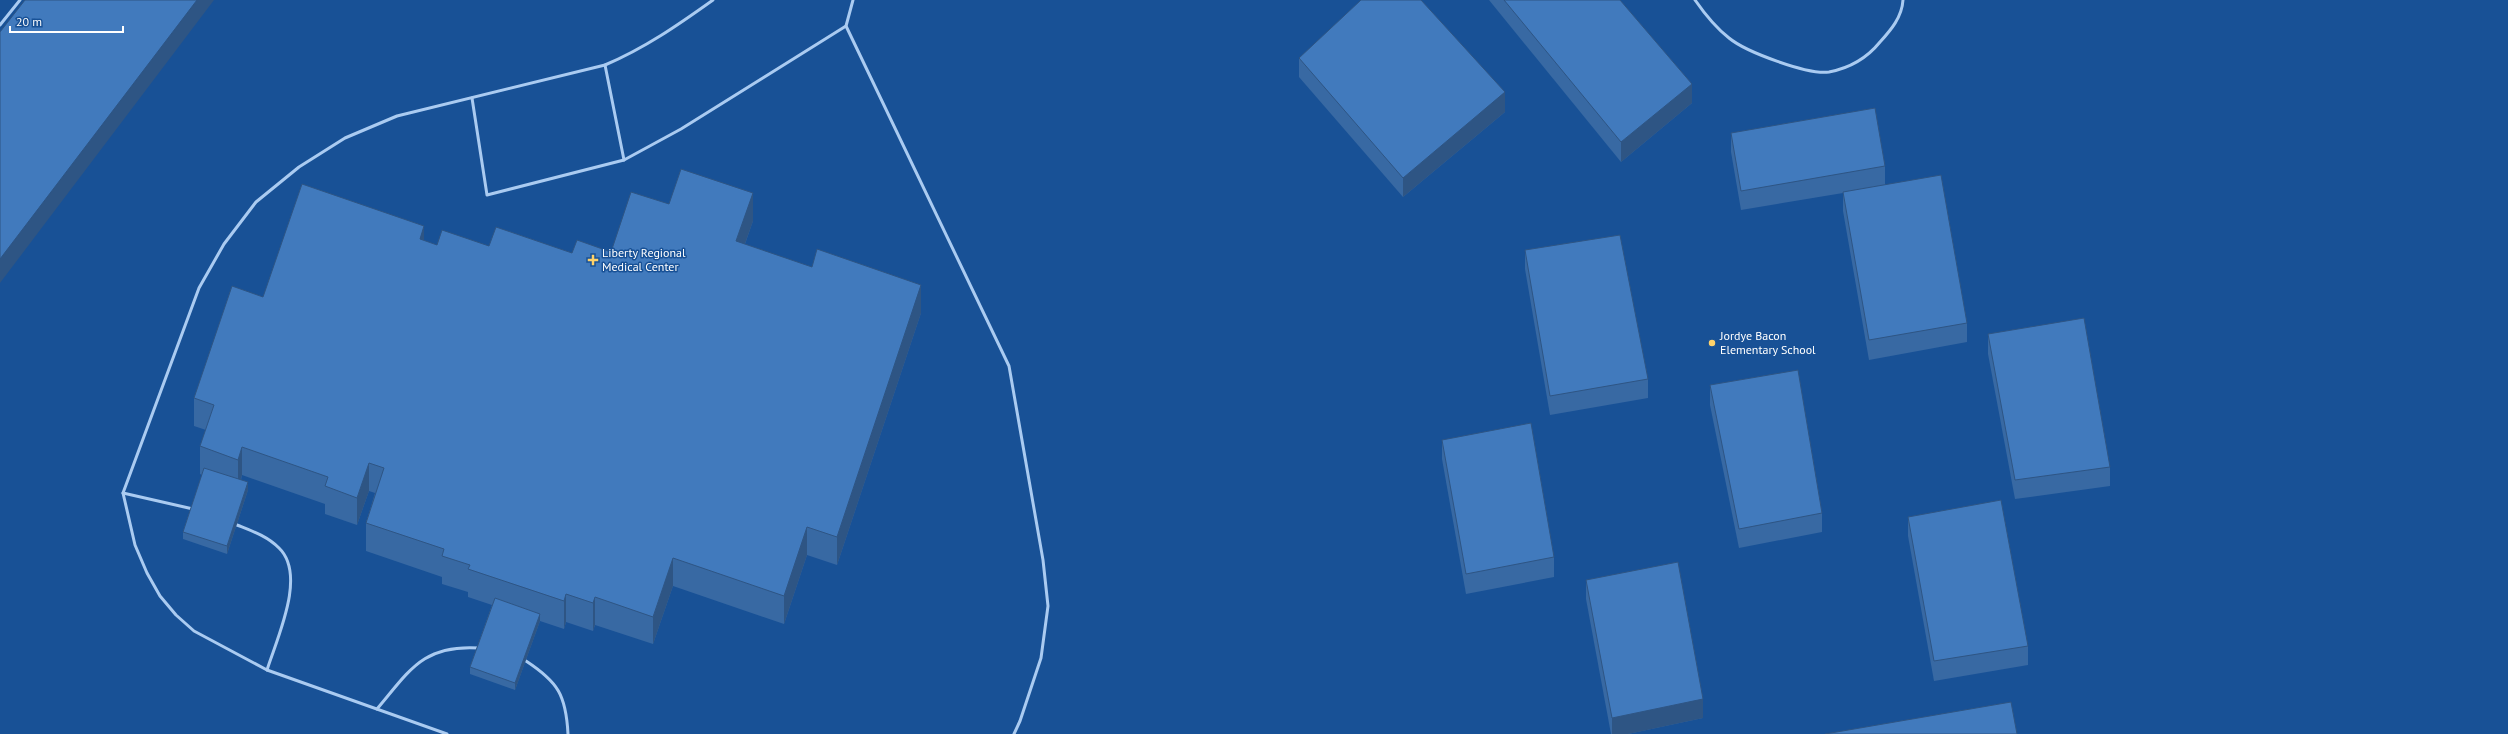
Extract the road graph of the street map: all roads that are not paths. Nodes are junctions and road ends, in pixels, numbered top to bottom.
1 (20, 0) edge
2 (713, 0) edge
3 (853, 0) edge
4 (1695, 0) edge
5 (1902, 0) edge
6 (0, 25) edge
7 (846, 26) junction
8 (605, 65) junction
9 (472, 98) junction
10 (624, 160) junction
11 (123, 493) junction
12 (193, 509) edge
13 (237, 525) edge
14 (480, 648) edge
15 (526, 662) edge
16 (267, 670) junction
17 (377, 709) junction
18 (447, 734) edge
19 (568, 734) edge
20 (1014, 734) edge

1 - 6 lane
2 - 8 lane
3 - 7 lane
4 - 5 lane
7 - 10 lane
7 - 20 lane
8 - 9 lane
8 - 10 lane
9 - 10 lane
9 - 11 lane
11 - 12 lane
11 - 16 lane
13 - 16 lane
14 - 17 lane
15 - 19 lane
16 - 17 lane
17 - 18 lane

